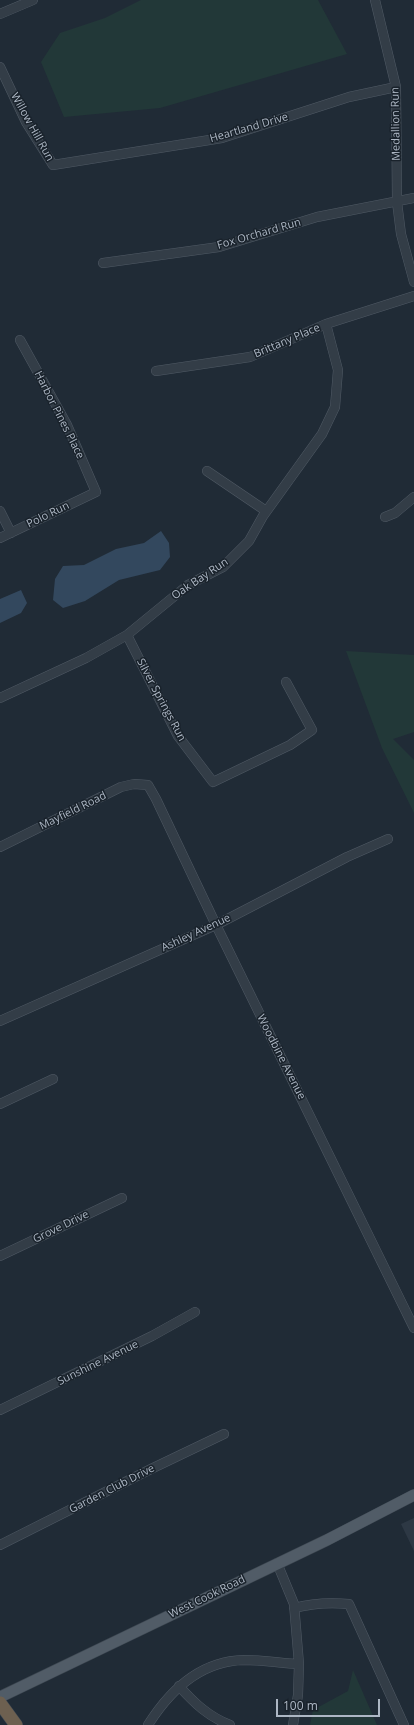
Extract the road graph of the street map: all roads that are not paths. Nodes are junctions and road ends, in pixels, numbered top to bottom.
1 (33, 0) edge
2 (375, 0) edge
3 (0, 14) edge
4 (0, 67) edge
5 (396, 87) junction
6 (53, 165) joint
7 (414, 198) edge
8 (397, 202) junction
9 (103, 263) dead end
10 (414, 282) edge
11 (414, 296) edge
12 (326, 324) junction
13 (20, 340) dead end
14 (156, 371) dead end
15 (207, 471) dead end
16 (96, 492) joint
17 (414, 497) edge
18 (0, 511) edge
19 (266, 511) junction
20 (385, 517) dead end
21 (11, 533) junction
22 (0, 538) edge
23 (127, 635) junction
24 (286, 682) dead end
25 (0, 698) edge
26 (148, 785) joint
27 (388, 839) dead end
28 (0, 846) edge
29 (216, 925) junction
30 (0, 1021) edge
31 (53, 1079) dead end
32 (0, 1104) edge
33 (122, 1198) dead end
34 (0, 1256) edge
35 (195, 1312) dead end
36 (414, 1328) edge
37 (0, 1410) edge
38 (224, 1434) dead end
39 (414, 1495) edge
40 (0, 1545) edge
41 (277, 1563) junction
42 (294, 1608) junction
43 (299, 1664) junction
44 (179, 1686) junction
45 (0, 1697) edge
46 (0, 1703) edge
47 (16, 1725) edge
48 (148, 1725) edge
49 (230, 1725) edge
50 (293, 1725) edge
51 (404, 1725) edge

1 - 3 street
2 - 5 street, Medallion Run
4 - 6 street, Willow Hill Run
5 - 6 street, Heartland Drive
5 - 8 street, Medallion Run
7 - 8 street, Fox Orchard Run
8 - 9 street, Fox Orchard Run
8 - 10 street, Medallion Run
11 - 12 street, Brittany Place
12 - 14 street, Brittany Place
12 - 19 street, Oak Bay Run
13 - 16 street, Harbor Pines Place
15 - 19 street
16 - 21 street, Polo Run
17 - 20 street
18 - 21 street
19 - 23 street, Oak Bay Run
21 - 22 street, Polo Run
23 - 24 street, Silver Springs Run
23 - 25 street, Oak Bay Run
26 - 28 street, Mayfield Road
26 - 29 street, Woodbine Avenue
27 - 29 street, Ashley Avenue
29 - 30 street, Ashley Avenue
29 - 36 street, Woodbine Avenue
31 - 32 street
33 - 34 street, Grove Drive
35 - 37 street, Sunshine Avenue
38 - 40 street, Garden Club Drive
39 - 41 main road, West Cook Road
41 - 42 street
41 - 45 main road, West Cook Road
42 - 43 street
42 - 51 street
43 - 44 street
43 - 50 street
44 - 48 street
44 - 49 street
46 - 47 highway

